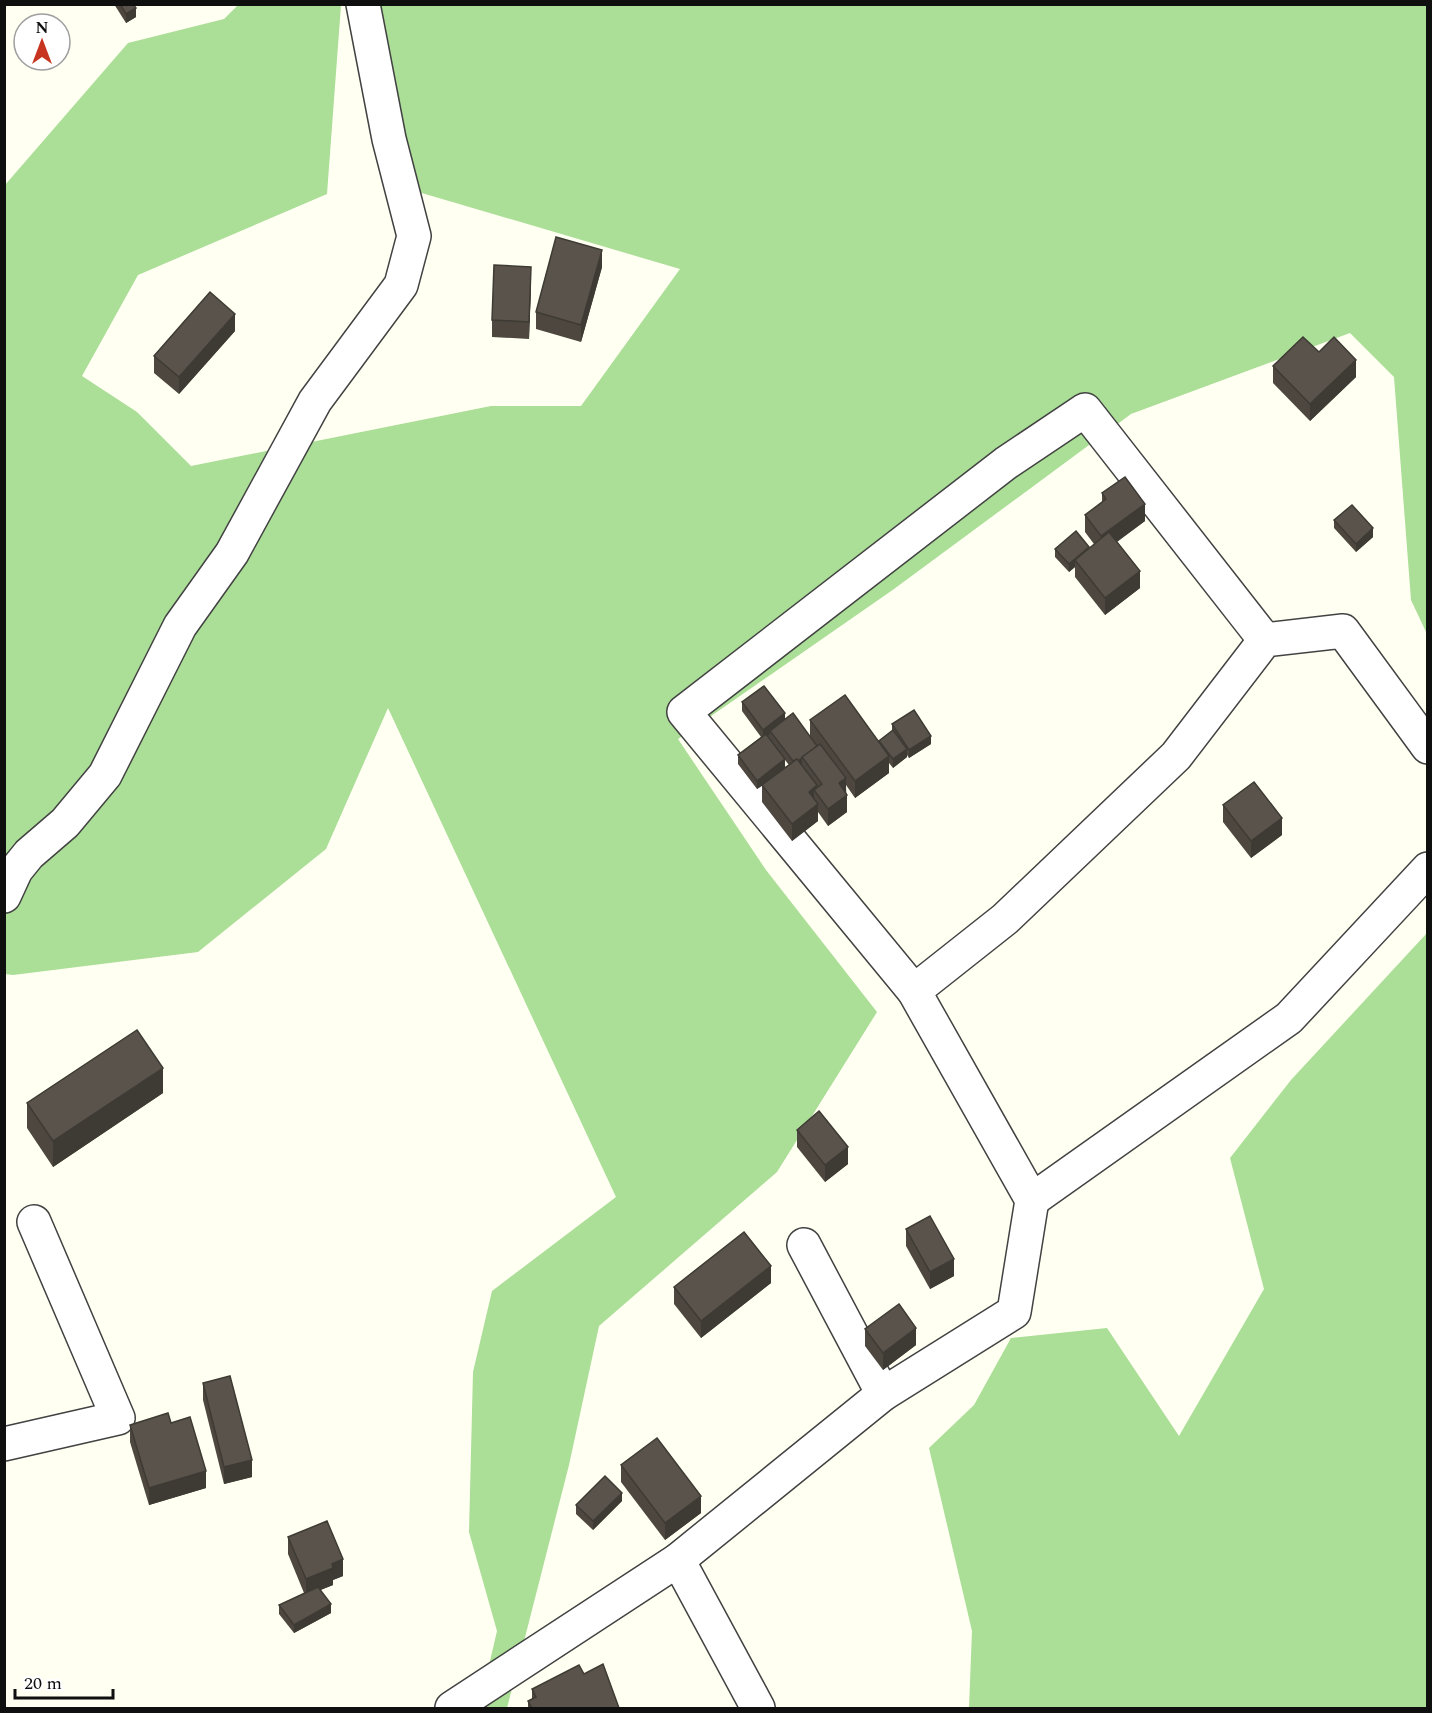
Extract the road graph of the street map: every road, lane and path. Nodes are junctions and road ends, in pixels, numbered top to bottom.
1 (363, 4) edge
2 (1265, 640) junction
3 (1428, 747) edge
4 (1428, 869) edge
5 (4, 896) edge
6 (914, 991) junction
7 (1032, 1200) junction
8 (34, 1222) dead end
9 (804, 1245) dead end
10 (883, 1394) junction
11 (4, 1444) edge
12 (678, 1560) junction
13 (452, 1708) edge
14 (758, 1708) edge

1 - 5 street
2 - 3 street
2 - 6 street
2 - 6 street
4 - 7 street
6 - 7 street
7 - 10 street
8 - 11 street
9 - 10 street
10 - 12 street
12 - 13 street
12 - 14 street

